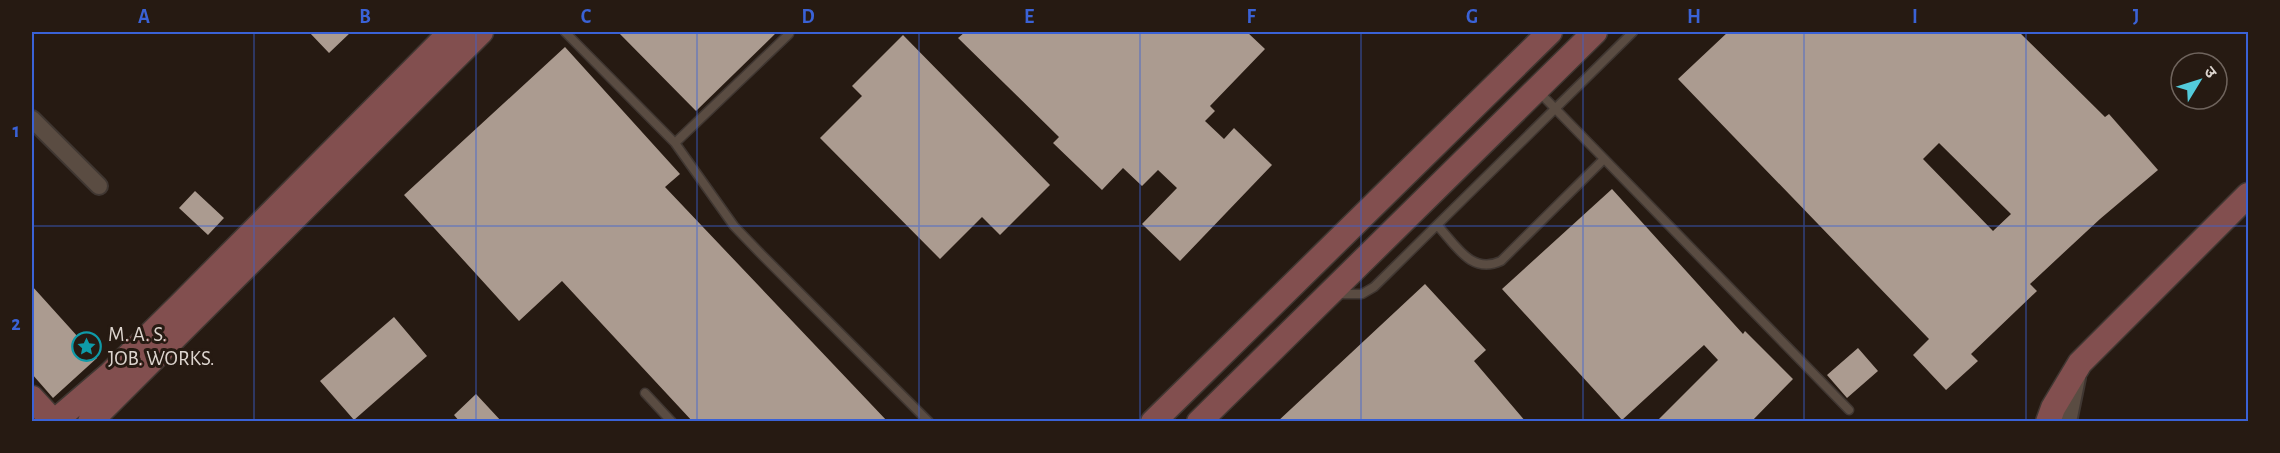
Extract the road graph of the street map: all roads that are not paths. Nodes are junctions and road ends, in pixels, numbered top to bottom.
1 (452, 32) edge
2 (482, 32) edge
3 (565, 32) edge
4 (1550, 32) edge
5 (1595, 32) edge
6 (1633, 32) edge
7 (789, 34) dead end
8 (1536, 89) junction
9 (1554, 108) junction
10 (32, 119) edge
11 (675, 143) junction
12 (1604, 159) junction
13 (99, 186) dead end
14 (2248, 195) edge
15 (1437, 225) junction
16 (1329, 293) junction
17 (2080, 363) junction
18 (1189, 387) junction
19 (645, 393) dead end
20 (32, 398) edge
21 (1849, 410) dead end
22 (1209, 418) edge
23 (1162, 419) edge
24 (54, 421) edge
25 (90, 422) edge
26 (672, 422) edge
27 (929, 422) edge
28 (2048, 422) edge
29 (2068, 422) edge

1 - 24 street
2 - 25 street
3 - 11 lane
4 - 18 street
5 - 8 street
6 - 9 lane
7 - 11 lane
8 - 9 lane
8 - 16 street
9 - 12 lane
9 - 15 lane
10 - 13 street
11 - 27 lane
12 - 15 lane
12 - 21 lane
14 - 17 street
15 - 16 lane
16 - 22 street
17 - 28 street
17 - 29 street
18 - 22 street
18 - 23 street
19 - 26 lane
20 - 24 street

